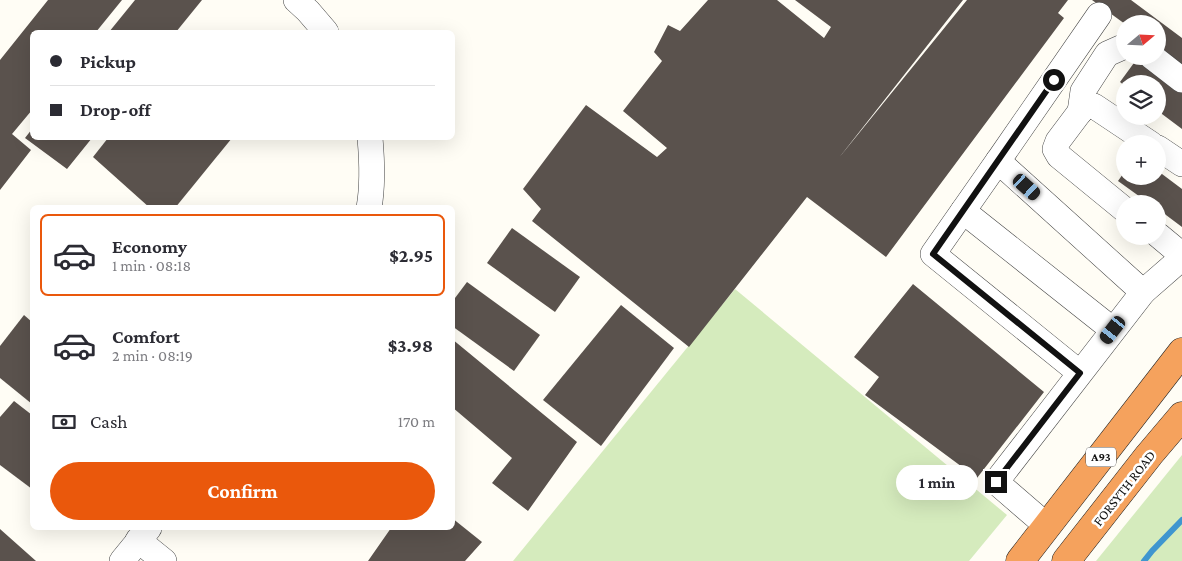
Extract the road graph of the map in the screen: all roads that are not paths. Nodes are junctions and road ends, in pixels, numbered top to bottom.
1 (296, 0) edge
2 (1099, 15) dead end
3 (324, 30) edge
4 (1116, 50) edge
5 (1163, 65) edge
6 (1182, 80) edge
7 (1080, 112) junction
8 (1138, 135) edge
9 (370, 140) edge
10 (1166, 153) edge
11 (998, 161) junction
12 (1182, 164) edge
13 (1116, 203) edge
14 (369, 205) edge
15 (963, 211) junction
16 (1166, 242) edge
17 (1182, 256) edge
18 (1143, 292) junction
19 (1113, 330) junction
20 (1182, 352) edge
21 (1080, 373) junction
22 (1182, 416) edge
23 (1047, 526) junction
24 (144, 534) edge
25 (122, 561) edge
26 (164, 561) edge
27 (1020, 561) edge
28 (1066, 561) edge

1 - 3 street
2 - 11 street
4 - 7 street
5 - 6 street
7 - 8 street
7 - 13 street
9 - 14 street
10 - 12 street
11 - 15 street
11 - 18 street
15 - 19 street
15 - 21 street
16 - 17 street
17 - 18 street
18 - 19 street
19 - 21 street
20 - 23 highway, A93
21 - 23 street
22 - 28 highway, FORSYTH ROAD / A93
23 - 27 highway, A93
24 - 25 street
24 - 26 street

